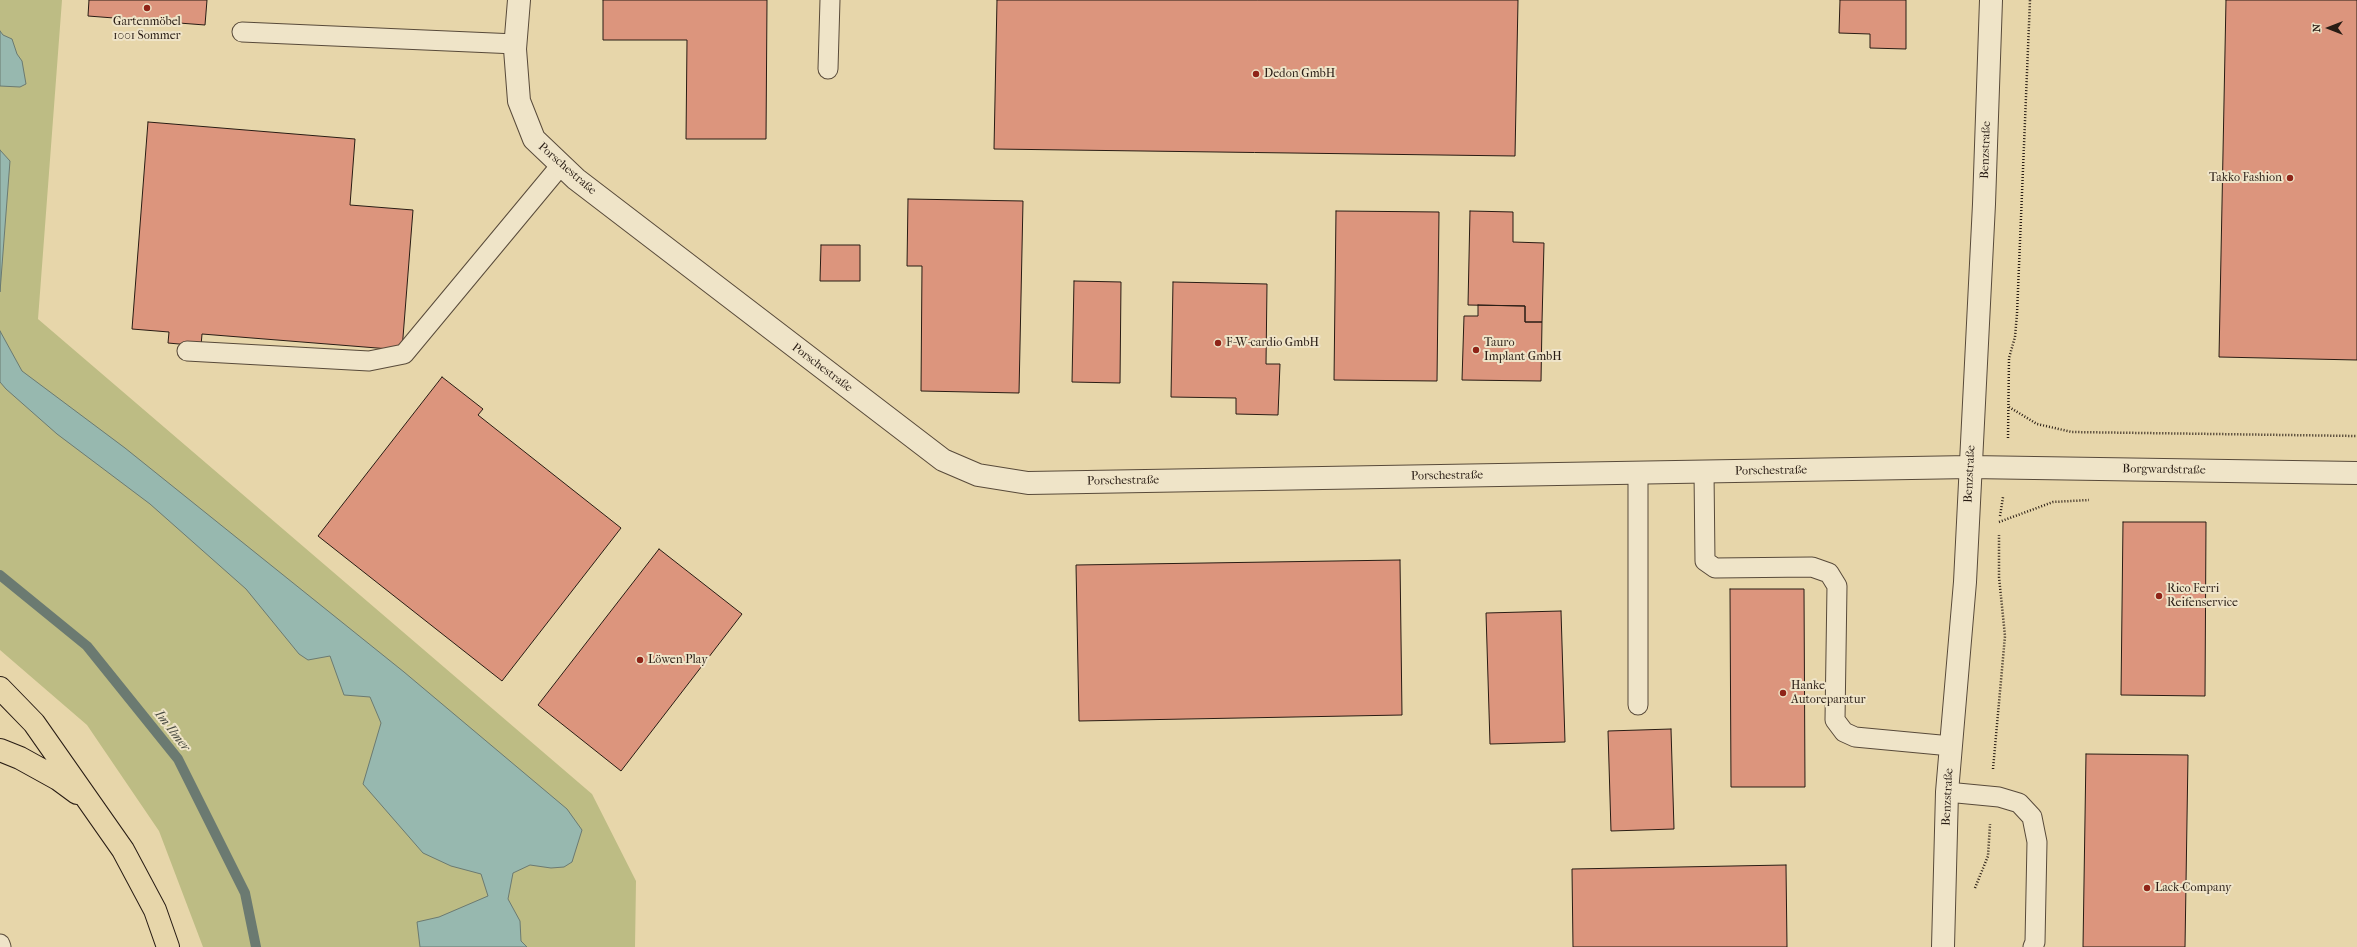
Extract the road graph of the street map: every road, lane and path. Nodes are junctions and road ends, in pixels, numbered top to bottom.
1 (519, 0) edge
2 (830, 0) edge
3 (1991, 0) edge
4 (242, 32) dead end
5 (516, 44) junction
6 (828, 69) dead end
7 (561, 165) junction
8 (188, 351) dead end
9 (2008, 406) dead end
10 (2357, 436) edge
11 (1970, 467) junction
12 (1704, 472) junction
13 (1638, 473) junction
14 (2357, 473) edge
15 (2094, 500) dead end
16 (1999, 522) dead end
17 (0, 688) edge
18 (1638, 705) dead end
19 (1951, 746) junction
20 (0, 750) edge
21 (1947, 792) junction
22 (92, 805) junction
23 (168, 947) edge
24 (1943, 947) edge
25 (2033, 947) edge

1 - 5 street, Porschestraße
2 - 6 lane
3 - 11 street, Benzstraße
4 - 5 lane
5 - 7 street, Porschestraße
7 - 8 lane
7 - 13 street, Porschestraße
9 - 10 path
11 - 12 street, Porschestraße
11 - 14 street, Borgwardstraße
11 - 19 street, Benzstraße
12 - 13 street, Porschestraße
12 - 19 lane
13 - 18 lane
15 - 16 path
17 - 22 highway
19 - 21 street, Benzstraße
20 - 22 highway
21 - 24 street, Benzstraße
21 - 25 lane
22 - 23 highway

